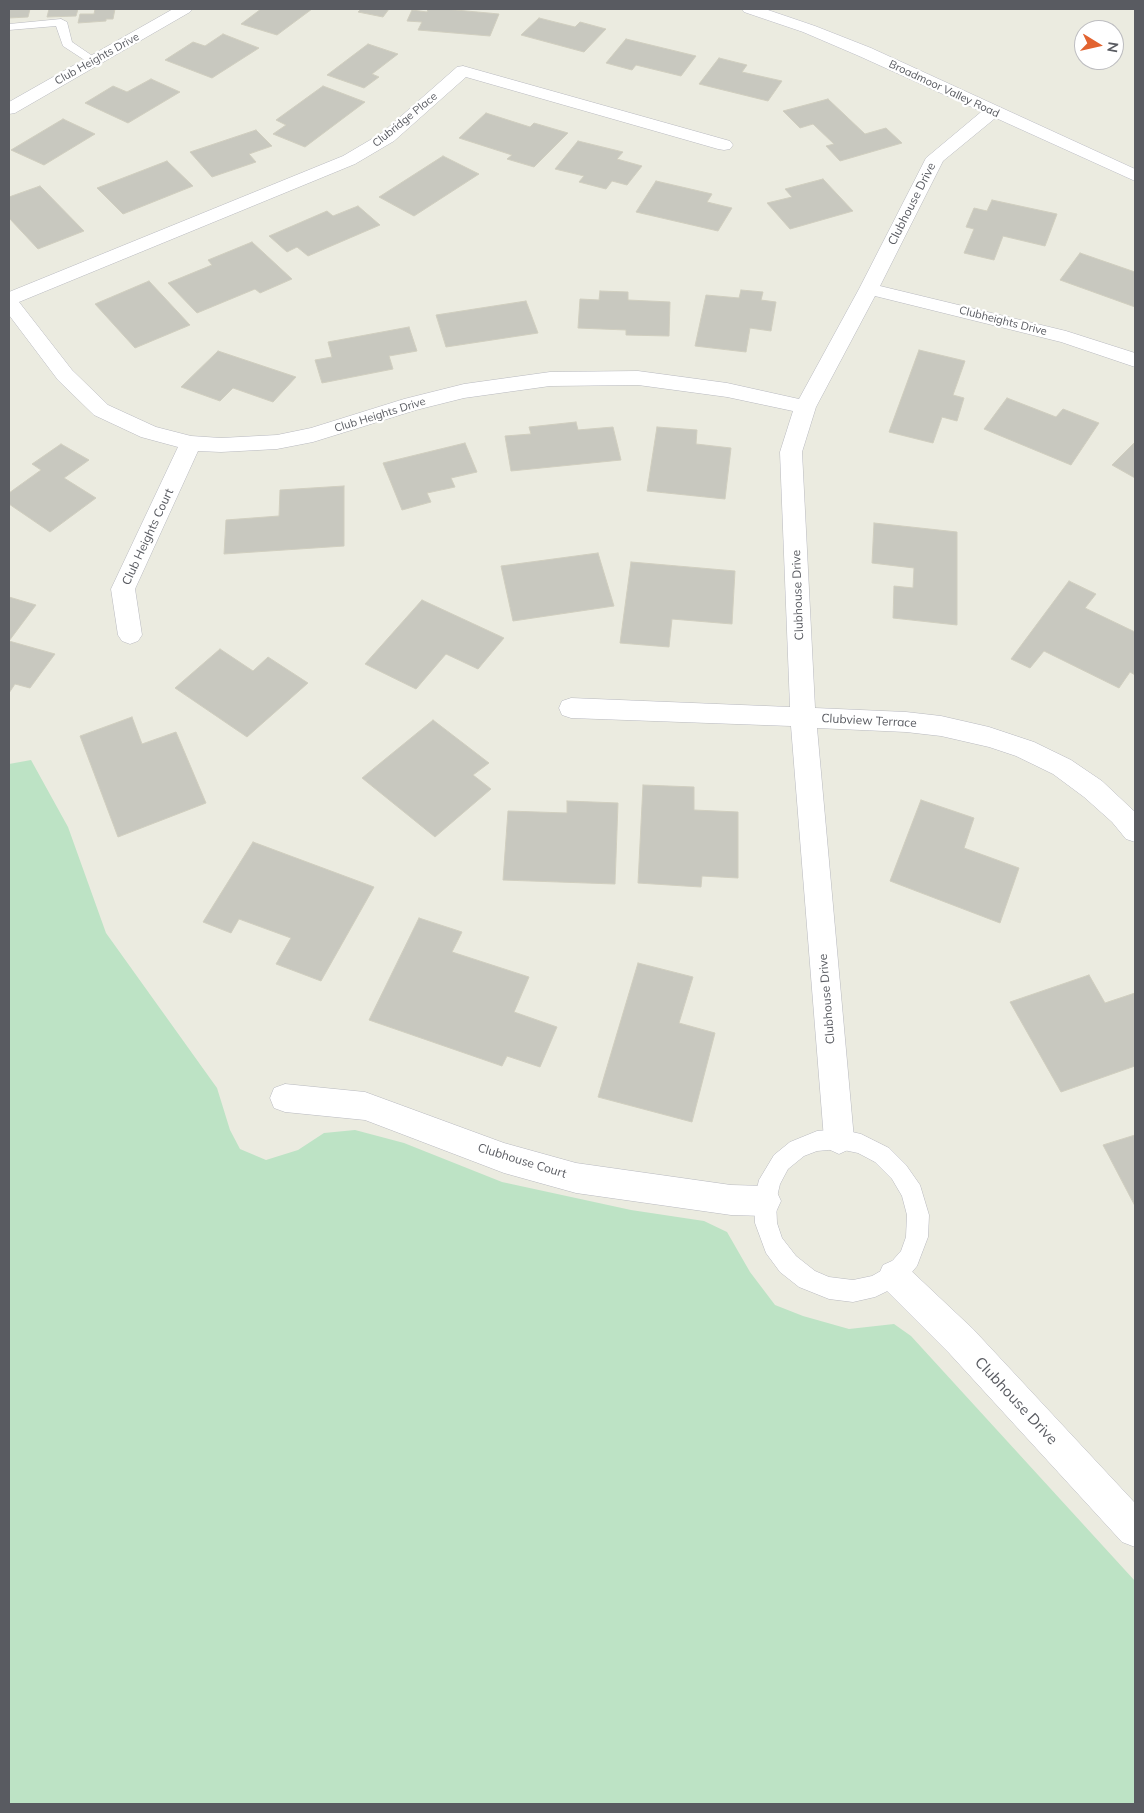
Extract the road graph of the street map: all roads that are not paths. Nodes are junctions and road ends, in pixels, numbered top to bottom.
1 (184, 9) edge
2 (750, 9) edge
3 (9, 26) edge
4 (93, 61) junction
5 (9, 108) edge
6 (993, 112) junction
7 (724, 145) dead end
8 (1135, 176) edge
9 (869, 288) junction
10 (9, 301) edge
11 (1135, 360) edge
12 (805, 407) junction
13 (191, 443) junction
14 (130, 635) dead end
15 (571, 708) dead end
16 (803, 717) junction
17 (1135, 831) edge
18 (285, 1098) dead end
19 (839, 1140) junction
20 (765, 1201) junction
21 (894, 1276) junction
22 (1135, 1529) edge

1 - 4 street, Club Heights Drive
2 - 6 street, Broadmoor Valley Road
3 - 4 lane
4 - 5 street, Club Heights Drive
6 - 8 street, Broadmoor Valley Road
6 - 9 street, Clubhouse Drive
7 - 10 street, Clubridge Place
9 - 11 street, Clubheights Drive
9 - 12 street, Clubhouse Drive
10 - 13 street, Club Heights Drive
12 - 13 street, Club Heights Drive
12 - 16 street, Clubhouse Drive
13 - 14 street, Club Heights Court
15 - 16 street, Clubview Terrace
16 - 17 street, Clubview Terrace
16 - 19 street, Clubhouse Drive
18 - 20 street, Clubhouse Court
19 - 20 lane
19 - 21 lane
20 - 21 lane
21 - 22 street, Clubhouse Drive

